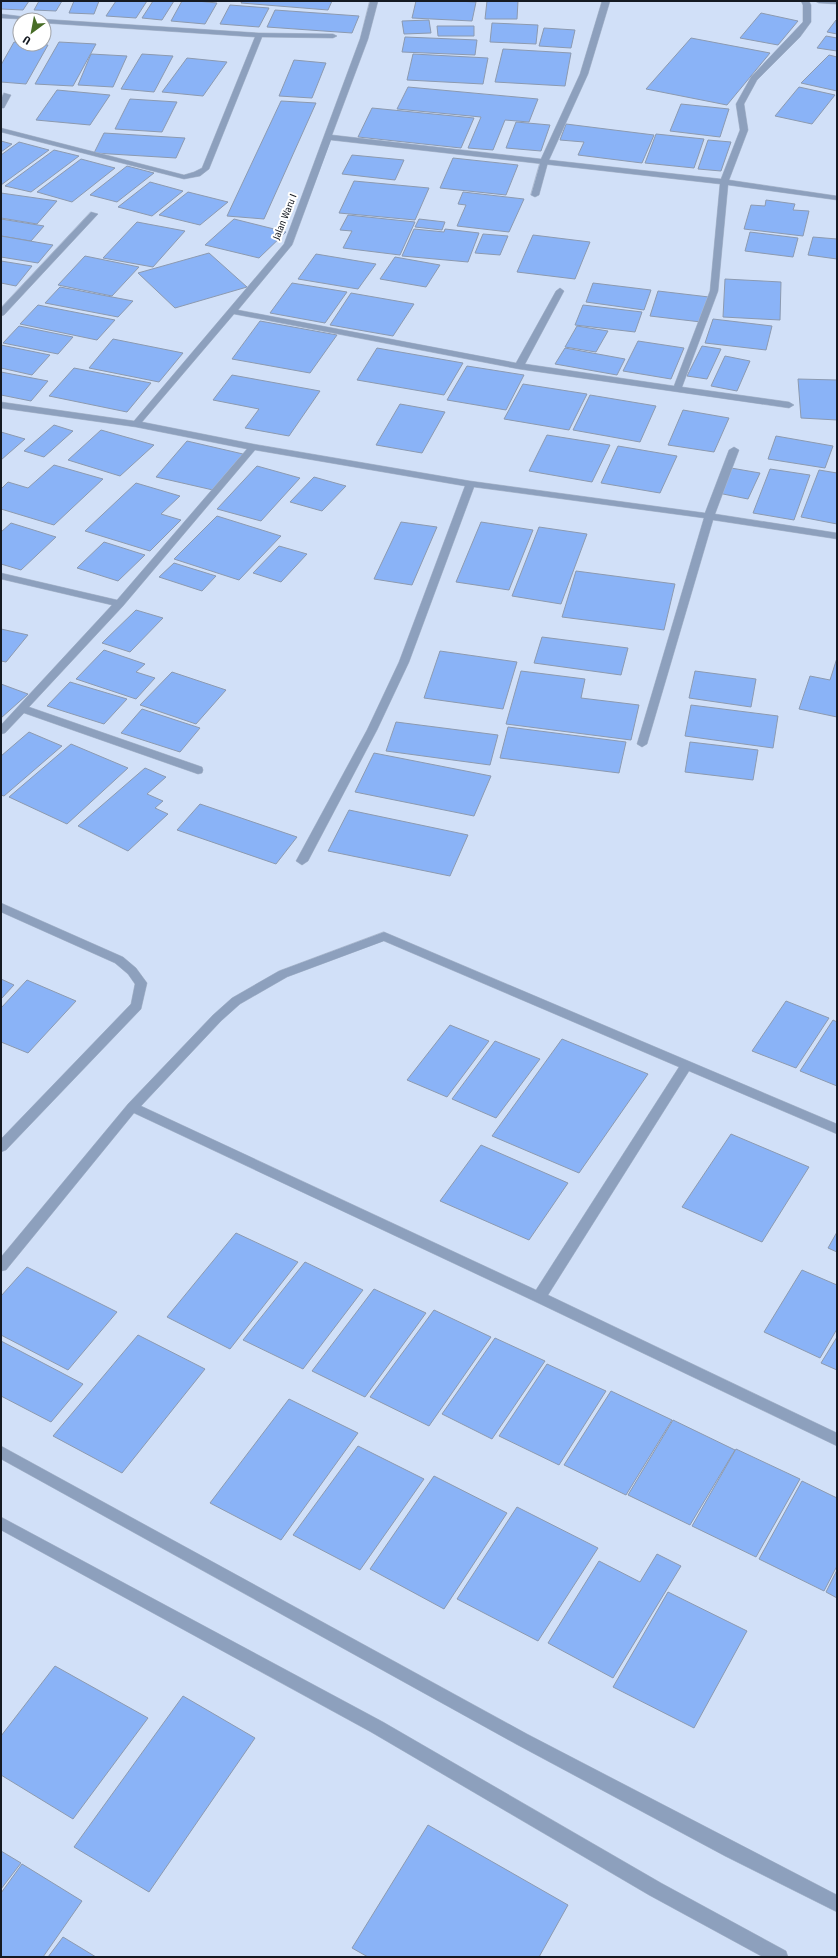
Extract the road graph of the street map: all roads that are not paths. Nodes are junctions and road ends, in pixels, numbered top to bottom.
1 (374, 1) edge
2 (606, 1) edge
3 (805, 1) edge
4 (819, 1) edge
5 (837, 2) edge
6 (1, 16) edge
7 (12, 17) edge
8 (52, 22) edge
9 (259, 35) junction
10 (333, 36) dead end
11 (7, 95) dead end
12 (1, 106) edge
13 (1, 130) edge
14 (327, 137) junction
15 (544, 162) junction
16 (724, 182) junction
17 (535, 195) dead end
18 (837, 198) edge
19 (94, 214) dead end
20 (560, 291) dead end
21 (232, 311) junction
22 (1, 313) edge
23 (519, 366) junction
24 (677, 388) junction
25 (1, 405) edge
26 (789, 405) dead end
27 (136, 424) junction
28 (253, 447) junction
29 (734, 450) dead end
30 (470, 484) junction
31 (709, 516) junction
32 (837, 536) edge
33 (1, 576) edge
34 (119, 604) junction
35 (24, 708) junction
36 (1, 732) edge
37 (642, 744) dead end
38 (198, 770) dead end
39 (302, 861) dead end
40 (1, 907) edge
41 (687, 1064) junction
42 (132, 1107) junction
43 (837, 1129) edge
44 (1, 1147) edge
45 (1, 1266) edge
46 (539, 1297) junction
47 (837, 1440) edge
48 (1, 1452) edge
49 (1, 1523) edge
50 (837, 1904) edge
51 (780, 1957) edge

1 - 14 street, Jalan Waru I
2 - 15 street
3 - 16 street
4 - 5 street
6 - 7 street
8 - 9 street
9 - 10 street
9 - 13 street
11 - 12 street
14 - 15 street
14 - 21 street, Jalan Waru I
15 - 16 street
15 - 17 street
16 - 18 street
16 - 24 street
19 - 22 street
20 - 23 street
21 - 23 street
21 - 27 street, Jalan Waru I
23 - 24 street
24 - 26 street
25 - 27 street
27 - 28 street
28 - 30 street
28 - 34 street
29 - 31 street
30 - 31 street
30 - 39 street
31 - 32 street
31 - 37 street
33 - 34 street
34 - 35 street
35 - 36 street
35 - 38 street
40 - 44 street
41 - 42 street
41 - 43 street
41 - 46 street
42 - 45 street
42 - 46 street
46 - 47 street
48 - 50 street
49 - 51 street

